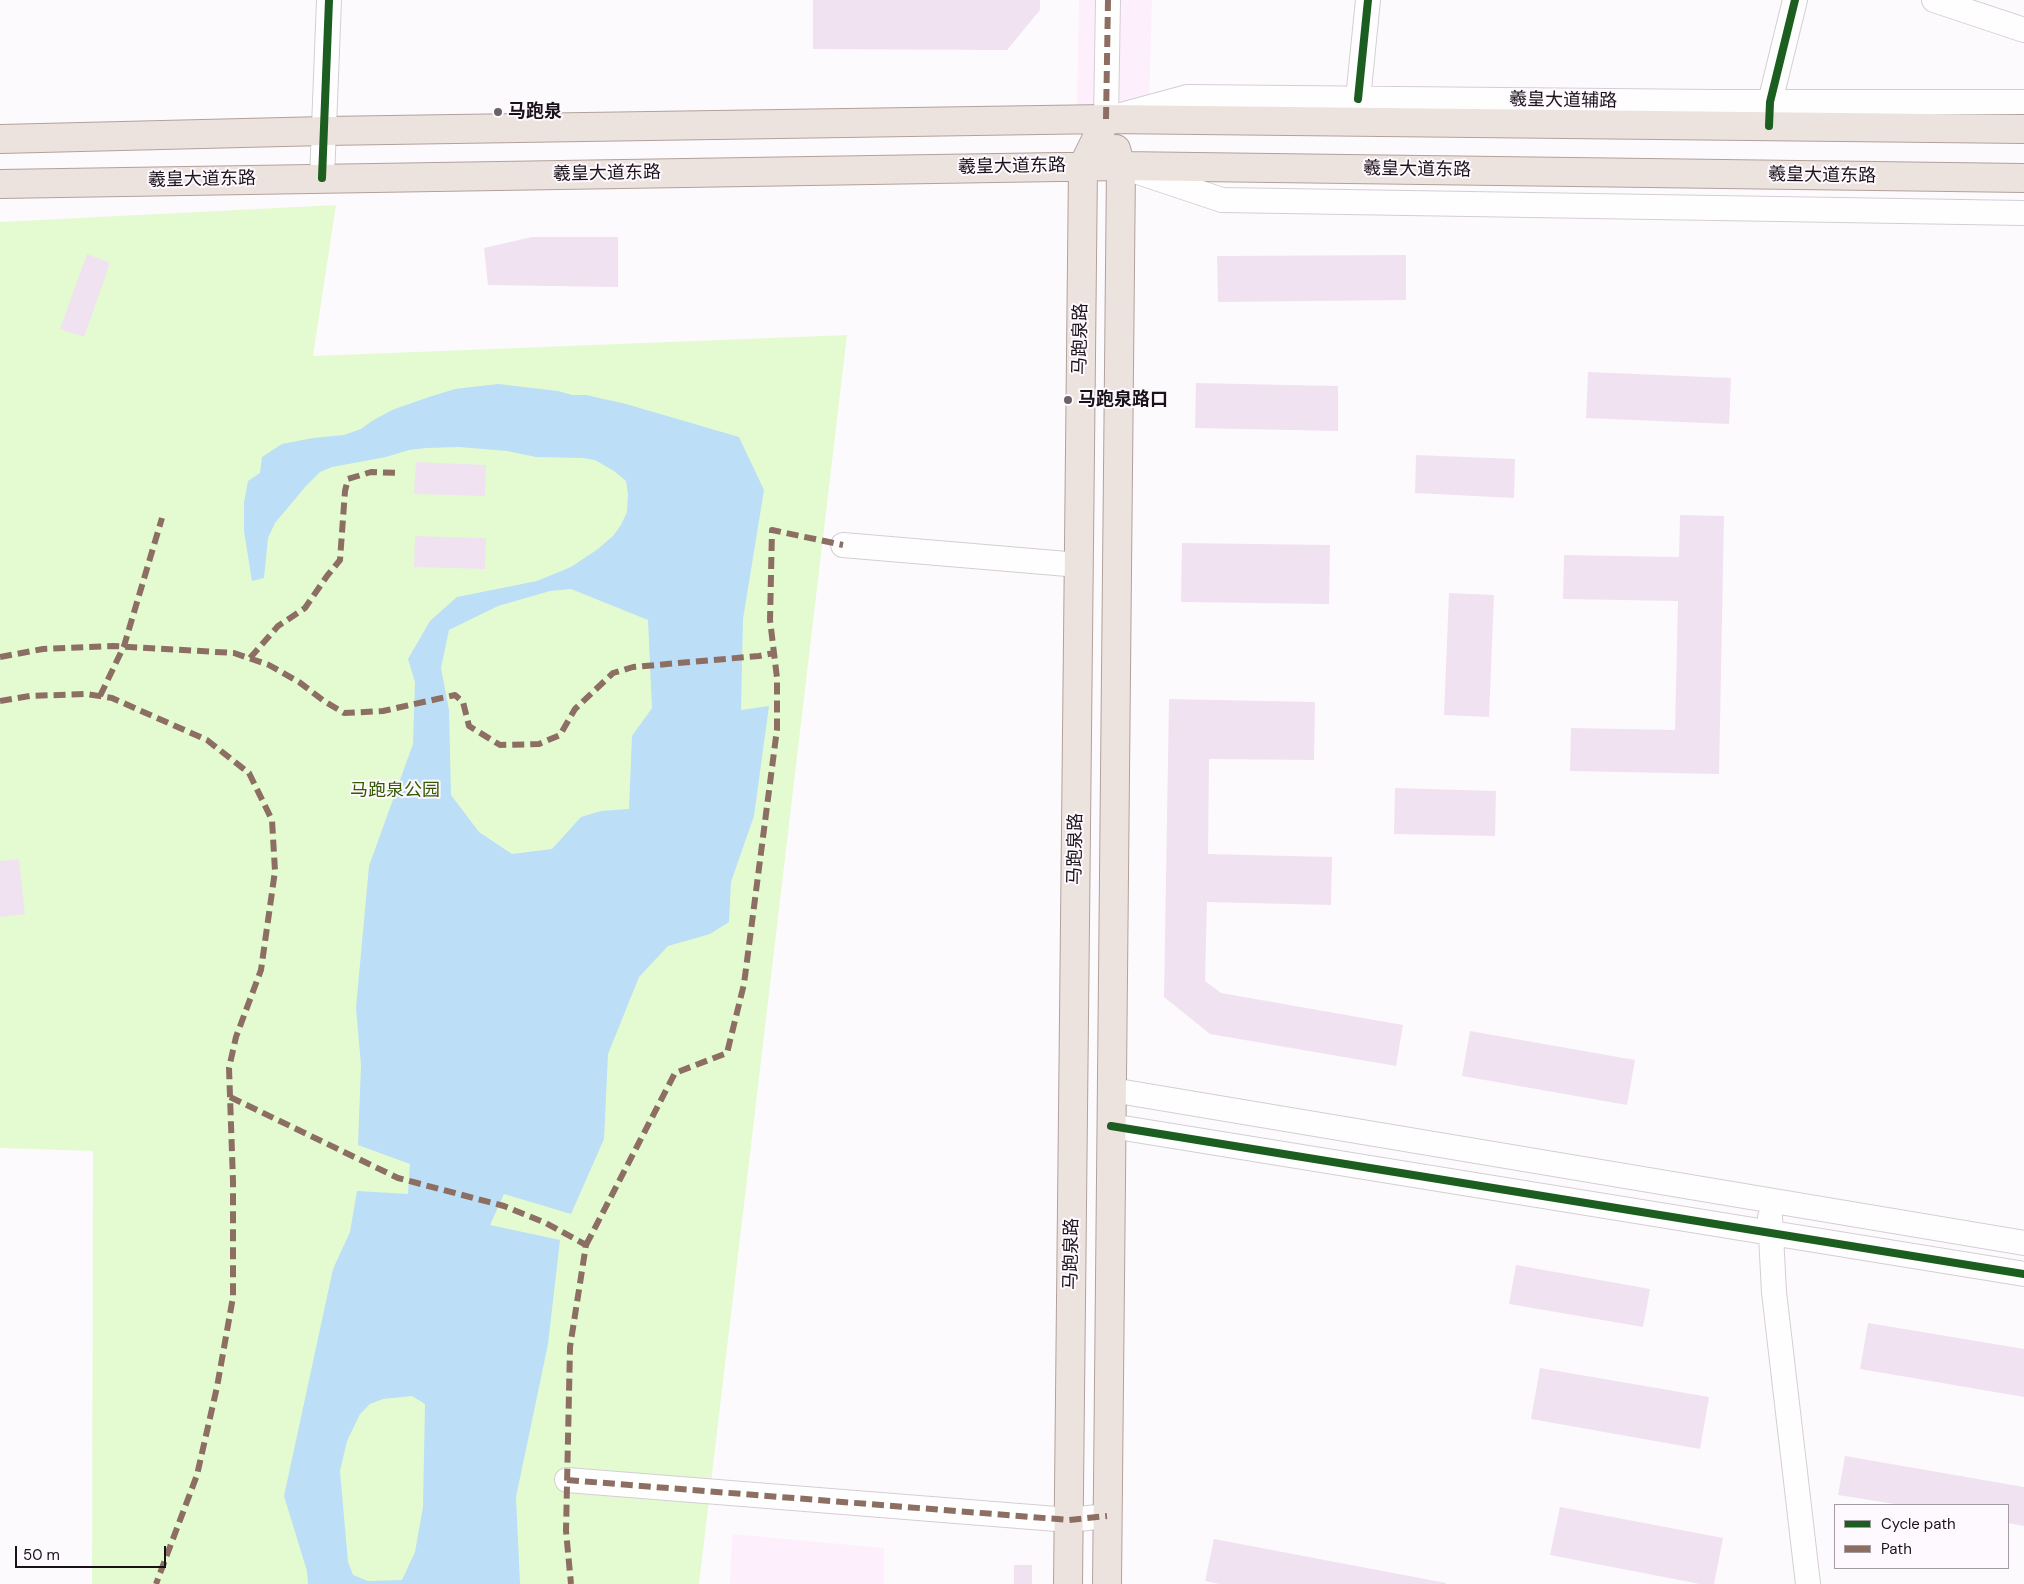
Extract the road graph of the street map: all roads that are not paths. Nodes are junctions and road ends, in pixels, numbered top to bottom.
1 (329, 0) edge
2 (1108, 0) edge
3 (1368, 0) edge
4 (1795, 0) edge
5 (1934, 0) edge
6 (2024, 30) edge
7 (1358, 99) junction
8 (2024, 102) edge
9 (1769, 114) junction
10 (1106, 119) junction
11 (2024, 129) edge
12 (324, 131) junction
13 (0, 139) edge
14 (1083, 166) junction
15 (1121, 166) junction
16 (322, 178) junction
17 (2024, 178) edge
18 (0, 184) edge
19 (2024, 213) edge
20 (843, 546) dead end
21 (1079, 565) junction
22 (1112, 1090) junction
23 (1111, 1126) junction
24 (1769, 1200) junction
25 (1771, 1233) junction
26 (2024, 1243) edge
27 (2024, 1274) edge
28 (567, 1480) dead end
29 (1107, 1516) junction
30 (1069, 1520) junction
31 (1068, 1584) edge
32 (1106, 1584) edge
33 (1808, 1584) edge

1 - 12 street
2 - 10 street, 马跑泉路
3 - 7 street
4 - 9 street
5 - 6 street
7 - 9 street, 羲皇大道辅路
7 - 10 street, 羲皇大道辅路
8 - 9 street, 羲皇大道辅路
9 - 10 main road
9 - 11 main road
10 - 12 main road
10 - 14 main road, 马跑泉路
10 - 15 main road, 马跑泉路
12 - 13 main road
12 - 16 street
14 - 15 main road, 羲皇大道东路
14 - 16 main road, 羲皇大道东路
14 - 21 main road, 马跑泉路
15 - 17 main road, 羲皇大道东路
15 - 19 street
15 - 22 main road, 马跑泉路
16 - 18 main road, 羲皇大道东路
20 - 21 street
21 - 30 main road, 马跑泉路
22 - 23 main road, 马跑泉路
22 - 24 street
23 - 25 street
23 - 29 main road, 马跑泉路
24 - 25 street
24 - 26 street
25 - 27 street
25 - 33 street
28 - 30 street
29 - 30 street
29 - 32 main road, 马跑泉路
30 - 31 main road, 马跑泉路

